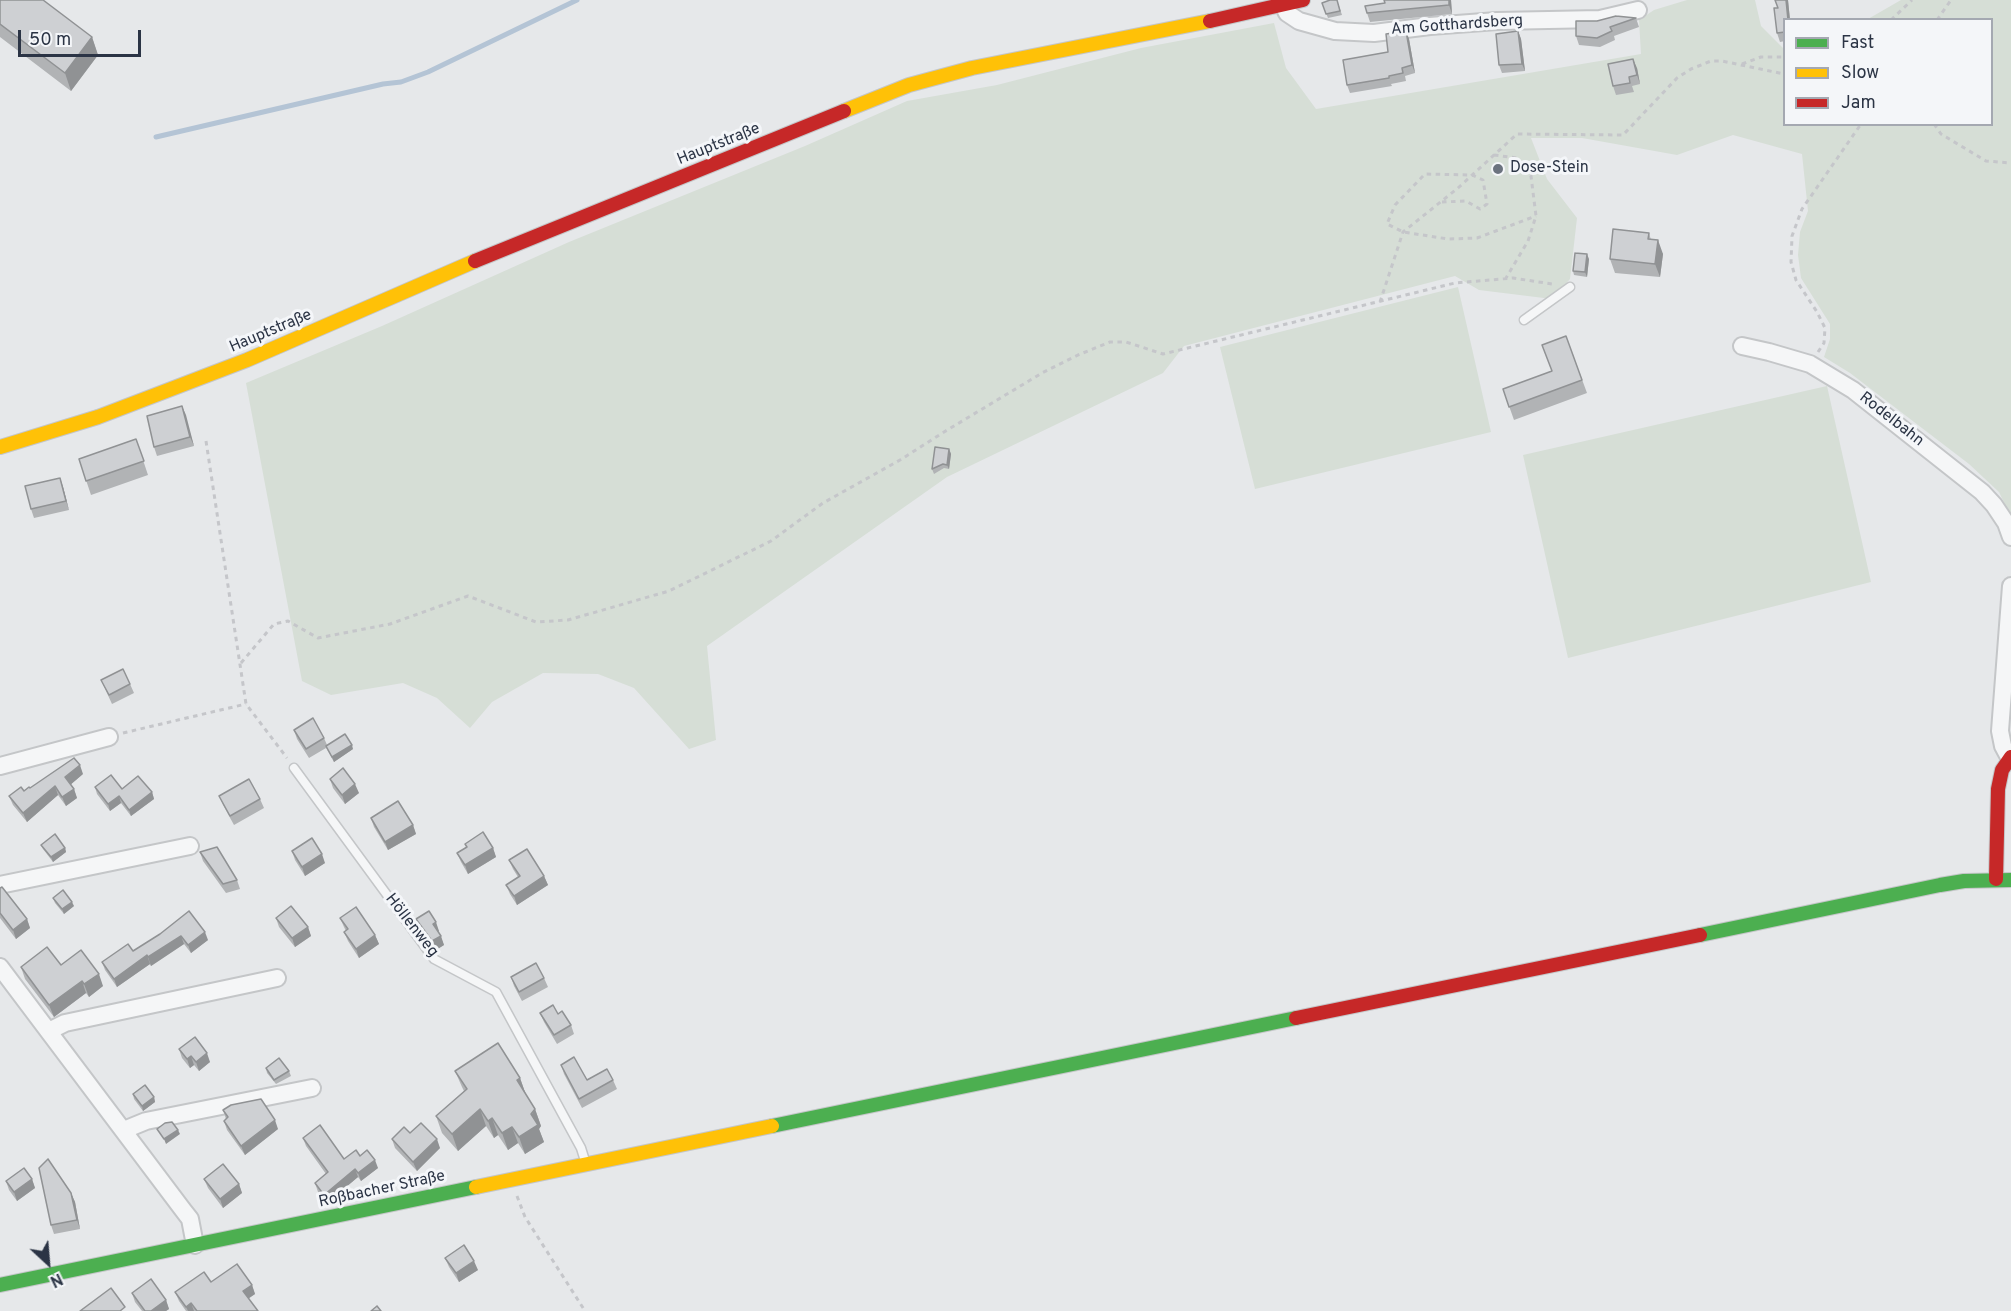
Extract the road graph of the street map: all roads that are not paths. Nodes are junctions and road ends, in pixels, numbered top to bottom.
1 (1303, 0) edge
2 (1283, 5) junction
3 (1638, 10) dead end
4 (1570, 287) road end
5 (1524, 320) dead end
6 (1742, 346) dead end
7 (0, 447) edge
8 (2011, 537) edge
9 (2011, 586) edge
10 (109, 737) road end
11 (2010, 758) edge
12 (0, 766) edge
13 (294, 768) road end
14 (190, 846) dead end
15 (1996, 879) junction
16 (2011, 880) edge
17 (0, 885) edge
18 (0, 967) edge
19 (277, 978) dead end
20 (49, 1031) junction
21 (312, 1088) dead end
22 (124, 1130) junction
23 (586, 1165) junction
24 (195, 1245) junction
25 (0, 1285) edge

1 - 2 street, Hauptstraße
2 - 3 street, Am Gotthardsberg
2 - 7 street, Hauptstraße
4 - 5 lane
6 - 8 street, Rodelbahn
9 - 11 street
10 - 12 street
11 - 15 street
13 - 23 lane, Höllenweg
14 - 17 street
15 - 16 street, Roßbacher Straße
15 - 23 street, Roßbacher Straße
18 - 20 street
19 - 20 street
20 - 22 street
21 - 22 street
22 - 24 street
23 - 24 street, Roßbacher Straße
24 - 25 street, Roßbacher Straße

